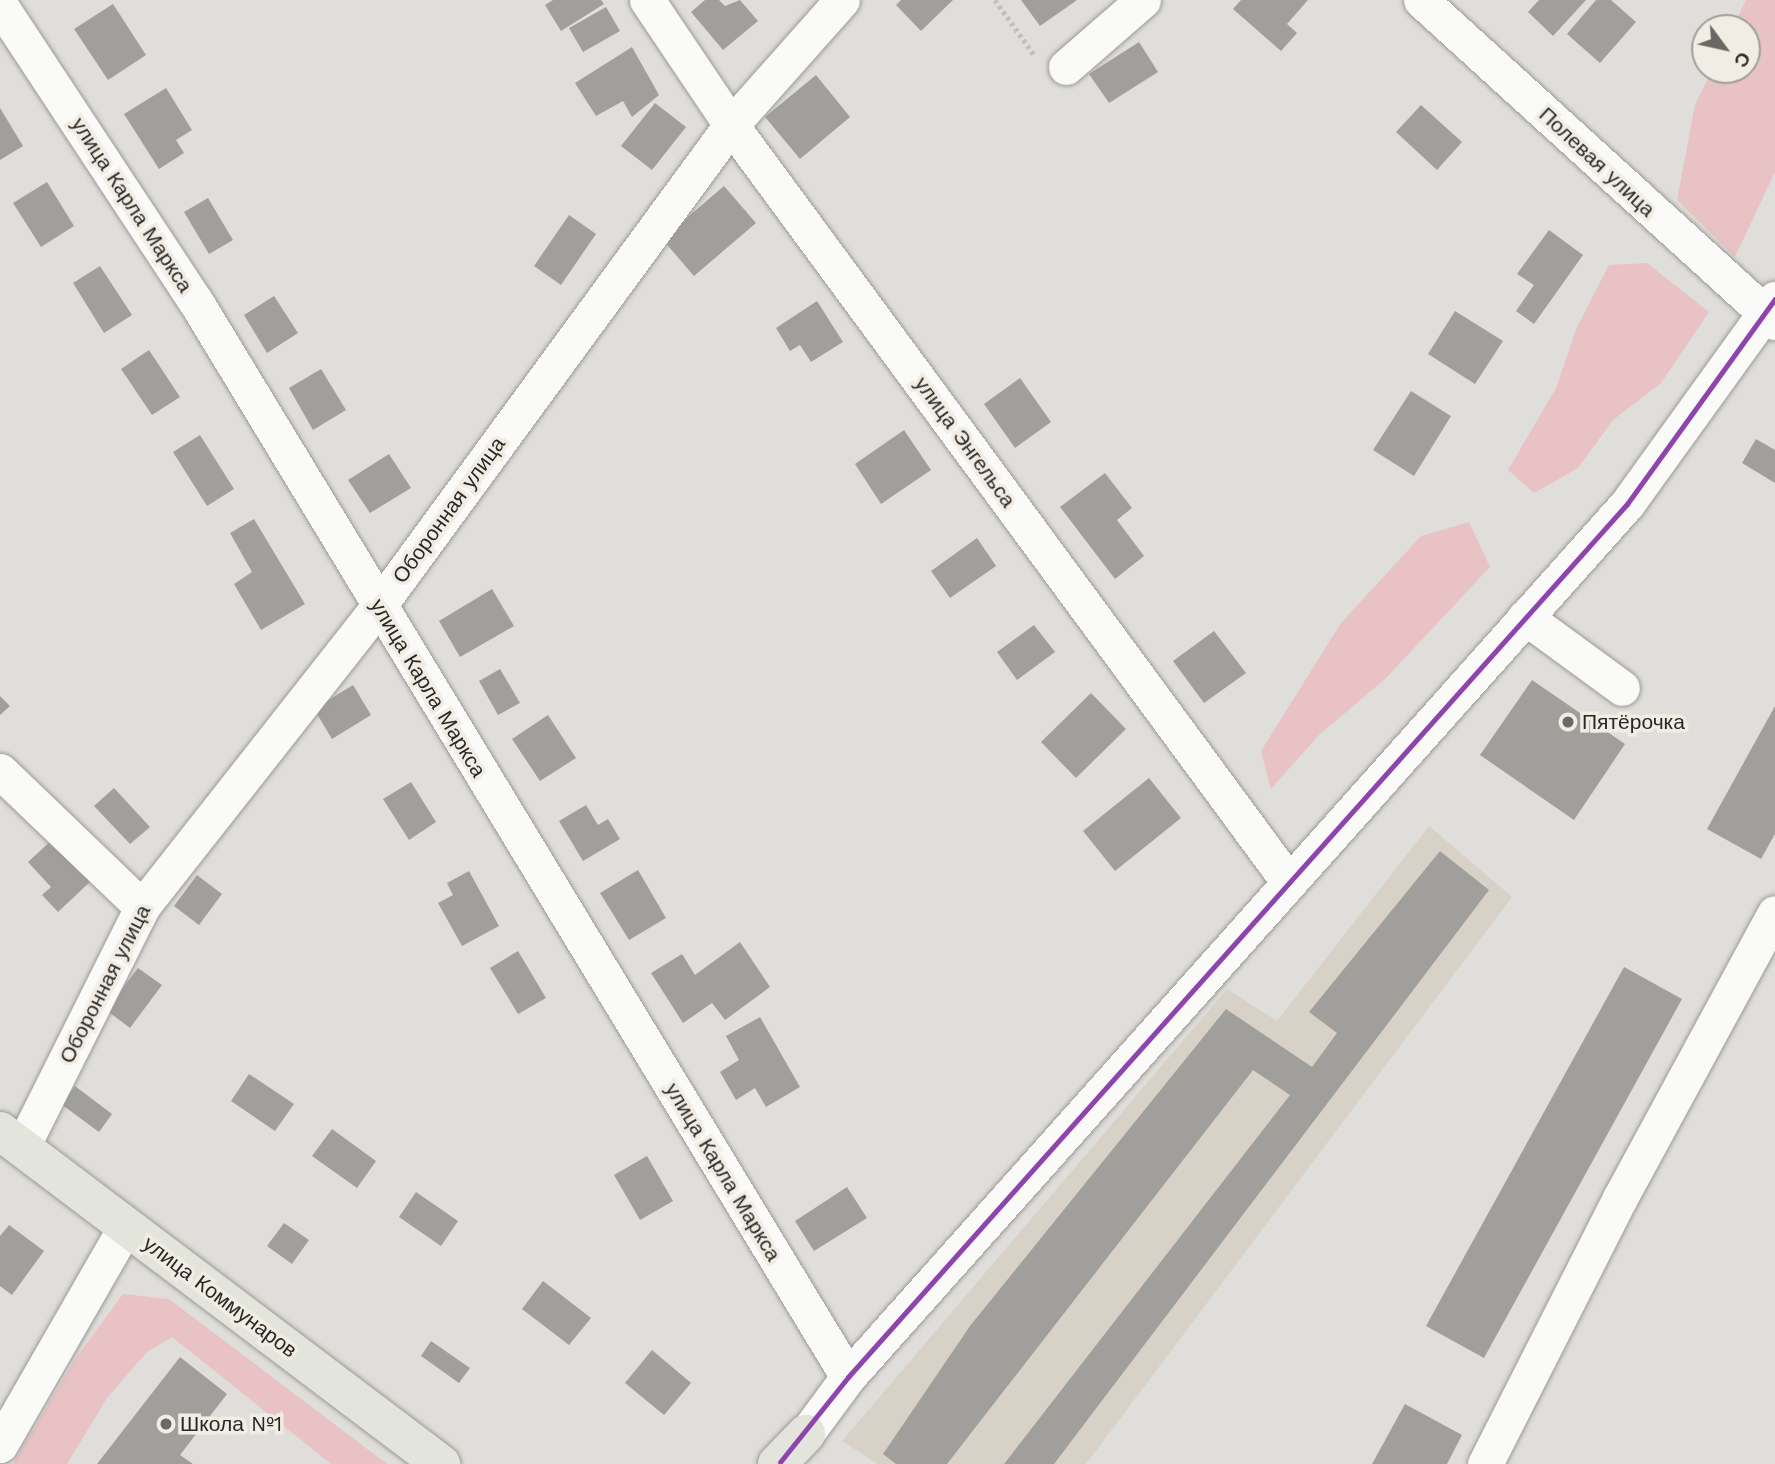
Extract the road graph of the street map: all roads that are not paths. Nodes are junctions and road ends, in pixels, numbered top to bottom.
1 (647, 0) edge
2 (842, 0) edge
3 (1143, 0) edge
4 (1420, 0) edge
5 (0, 5) edge
6 (1066, 67) road end
7 (731, 125) junction
8 (1772, 312) edge
9 (378, 607) junction
10 (1525, 617) junction
11 (1622, 688) dead end
12 (0, 771) edge
13 (1288, 881) junction
14 (142, 907) junction
15 (1775, 913) edge
16 (11, 1139) edge
17 (126, 1226) junction
18 (848, 1377) junction
19 (0, 1445) edge
20 (805, 1449) edge
21 (441, 1464) edge
22 (778, 1464) edge
23 (1485, 1464) edge

1 - 7 street, улица Энгельса
2 - 7 street, Оборонная улица
3 - 6 street
4 - 8 street, Полевая улица
5 - 9 street, улица Карла Маркса
7 - 9 street, Оборонная улица
7 - 13 street, улица Энгельса
8 - 10 street
9 - 14 street, Оборонная улица
9 - 18 street, улица Карла Маркса
10 - 11 street
10 - 13 street
12 - 14 street
13 - 18 street
14 - 16 street, Оборонная улица
15 - 23 street
16 - 17 main road, улица Коммунаров
17 - 19 street
17 - 21 main road, улица Коммунаров
18 - 20 street
20 - 22 main road

